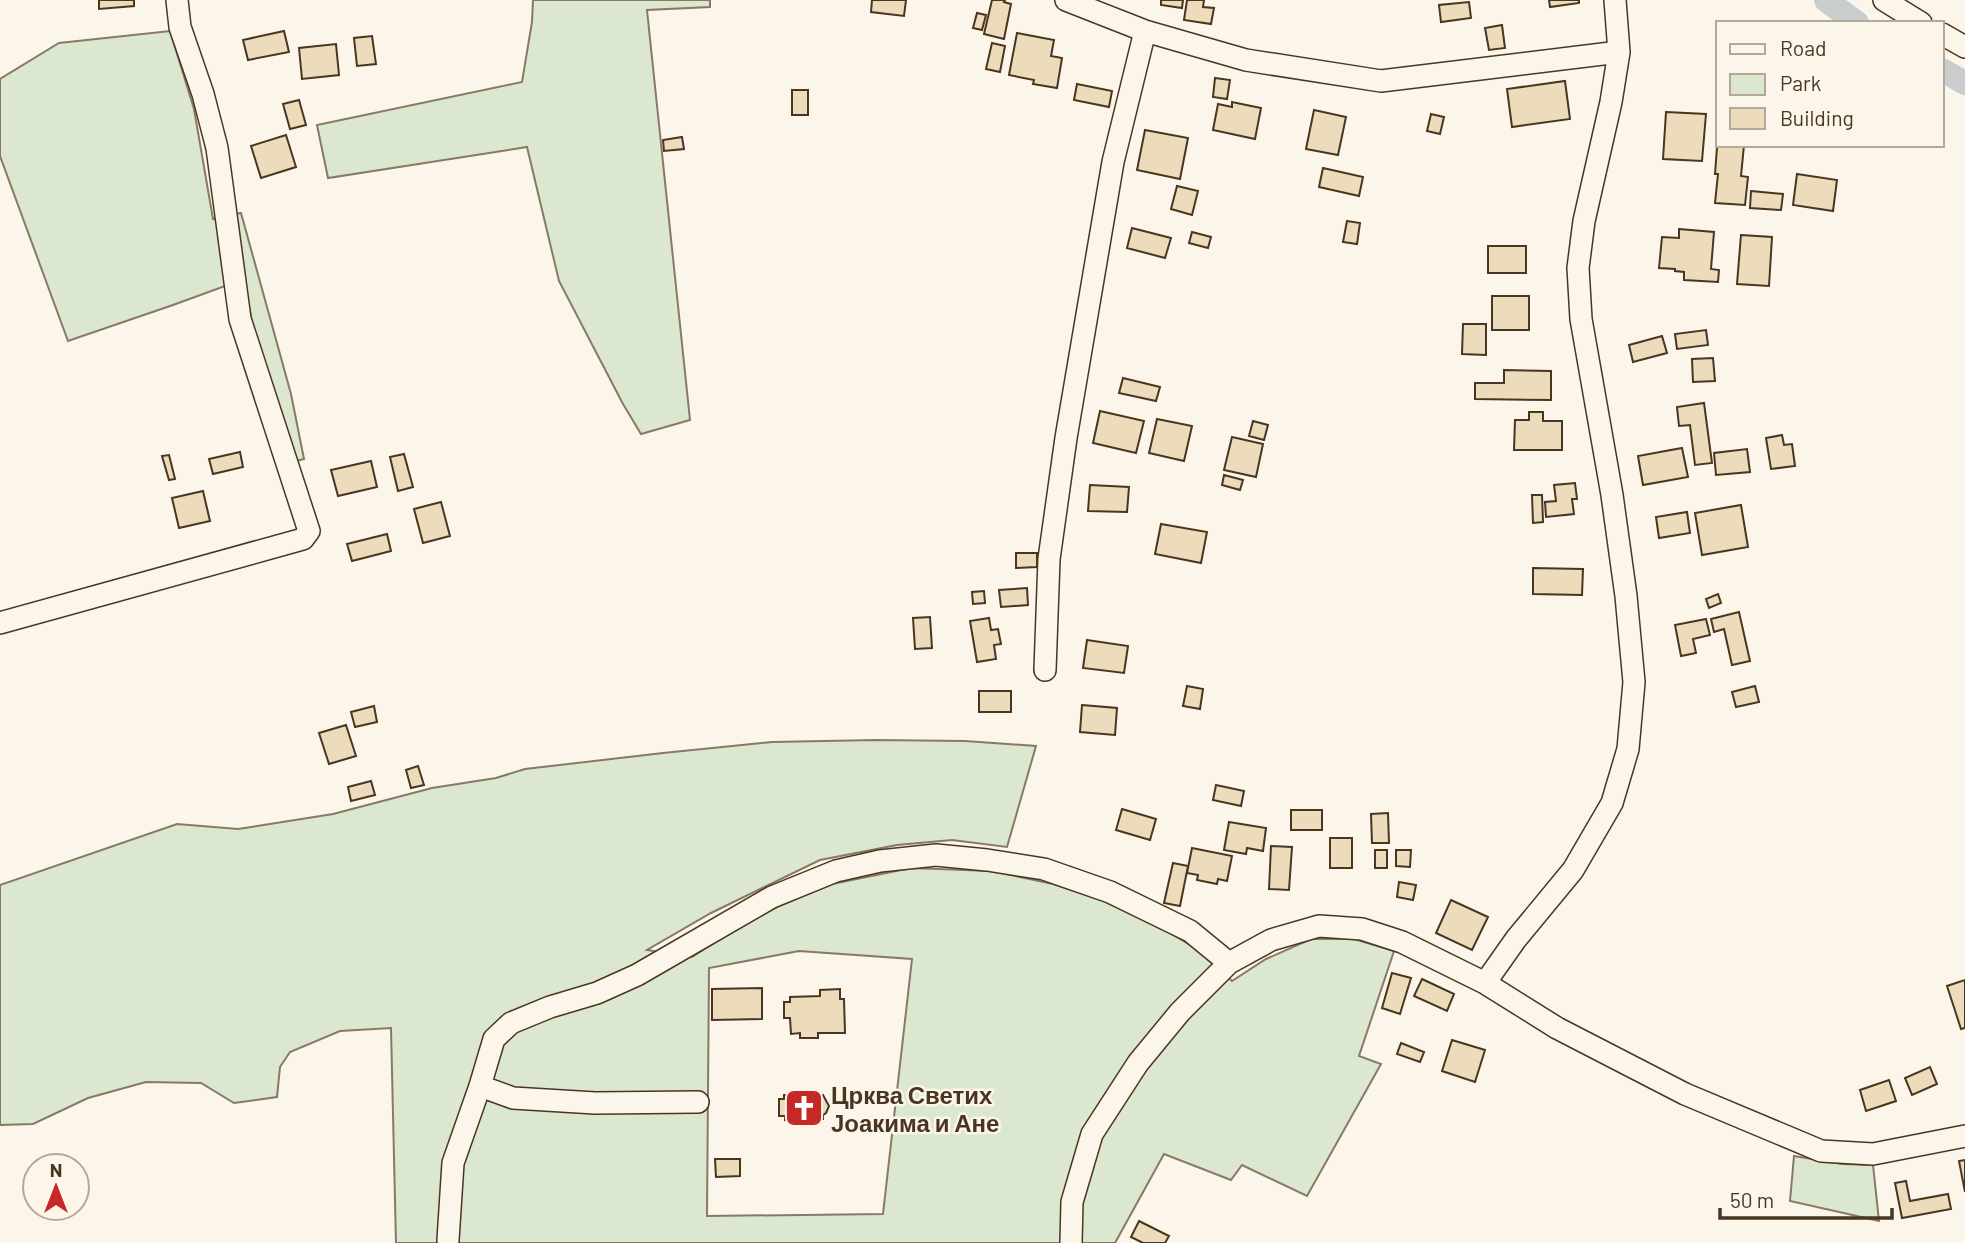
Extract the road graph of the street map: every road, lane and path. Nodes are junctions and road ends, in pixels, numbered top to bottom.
1 (177, 0) edge
2 (1066, 0) edge
3 (1615, 0) edge
4 (1884, 0) edge
5 (1918, 21) edge
6 (1145, 31) junction
7 (1944, 35) edge
8 (1965, 47) edge
9 (1619, 52) junction
10 (0, 623) edge
11 (1045, 670) dead end
12 (1229, 964) junction
13 (1486, 983) junction
14 (480, 1086) junction
15 (698, 1102) dead end
16 (1965, 1136) edge
17 (448, 1240) dead end
18 (1071, 1243) edge

1 - 10 street
2 - 6 street
3 - 9 street
4 - 5 street
6 - 9 street
6 - 11 street
7 - 8 street
9 - 13 street
12 - 13 street
12 - 14 street
12 - 18 street
13 - 16 street
14 - 15 street
14 - 17 street

